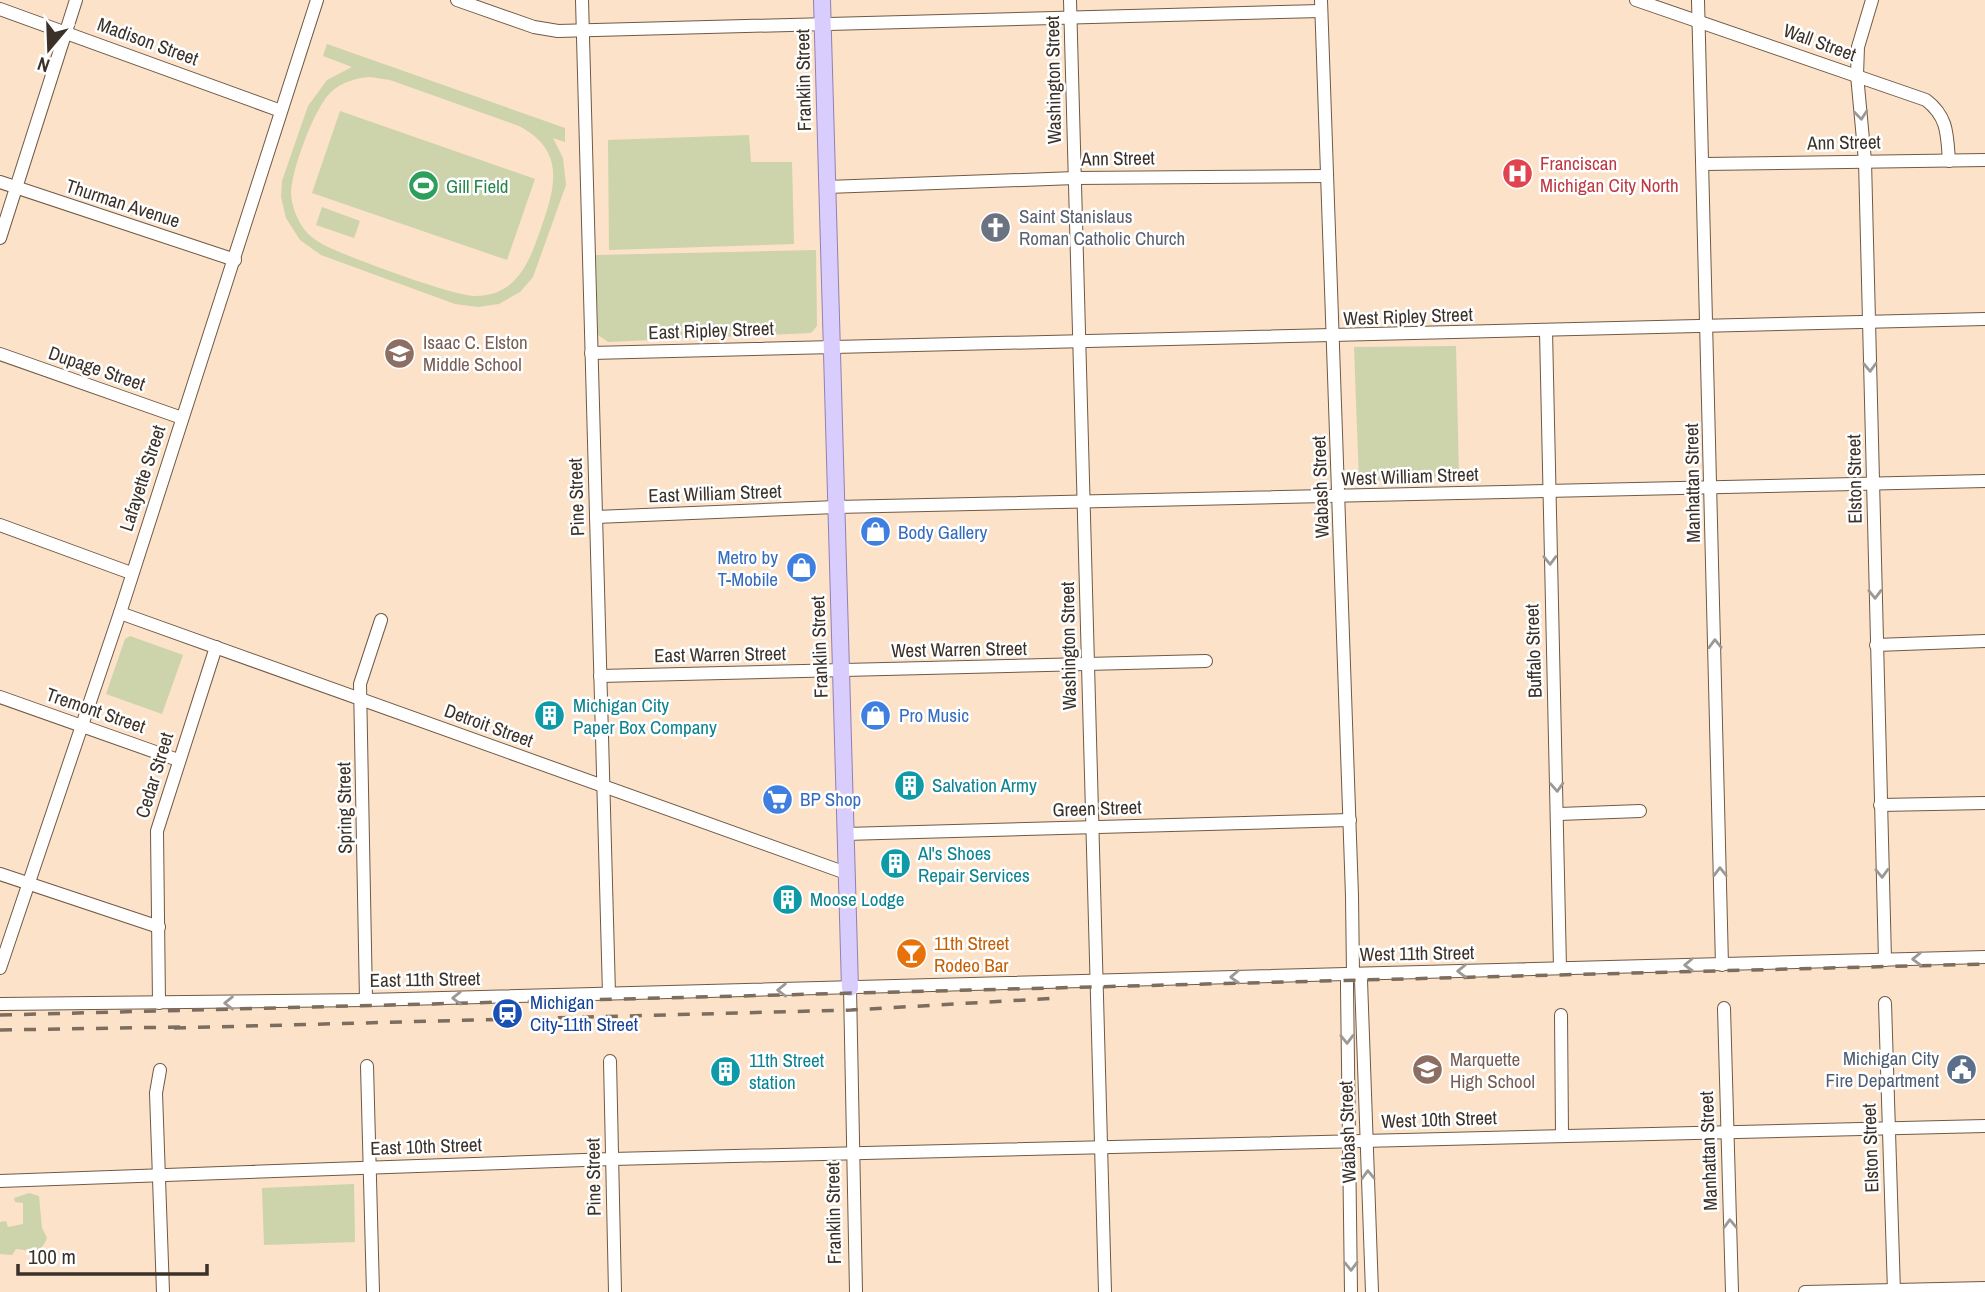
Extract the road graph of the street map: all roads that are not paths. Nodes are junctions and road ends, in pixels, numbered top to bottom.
1 (76, 0) edge
2 (317, 0) edge
3 (457, 0) edge
4 (582, 0) edge
5 (822, 0) edge
6 (1070, 0) edge
7 (1636, 0) edge
8 (1698, 0) edge
9 (1872, 0) edge
10 (1321, 5) edge
11 (0, 9) edge
12 (1071, 18) junction
13 (1699, 21) junction
14 (823, 25) junction
15 (583, 30) junction
16 (65, 32) junction
17 (1857, 75) junction
18 (281, 111) junction
19 (1985, 160) edge
20 (1866, 161) junction
21 (1949, 161) junction
22 (1704, 163) junction
23 (1326, 176) junction
24 (1075, 178) junction
25 (0, 182) edge
26 (827, 187) junction
27 (17, 188) junction
28 (0, 237) edge
29 (234, 260) junction
30 (1985, 319) edge
31 (1869, 323) junction
32 (1707, 326) junction
33 (1546, 331) junction
34 (1333, 337) junction
35 (1079, 340) junction
36 (831, 346) junction
37 (592, 353) junction
38 (0, 354) edge
39 (182, 418) junction
40 (1985, 481) edge
41 (1873, 484) junction
42 (1712, 488) junction
43 (1549, 491) junction
44 (1340, 498) junction
45 (1085, 502) junction
46 (836, 507) junction
47 (596, 517) junction
48 (0, 525) edge
49 (131, 573) junction
50 (120, 613) junction
51 (381, 620) dead end
52 (1985, 641) edge
53 (1876, 645) junction
54 (216, 647) junction
55 (1206, 661) dead end
56 (1087, 665) junction
57 (840, 671) junction
58 (600, 676) junction
59 (0, 697) edge
60 (361, 699) junction
61 (82, 726) junction
62 (178, 760) junction
63 (604, 787) junction
64 (1985, 803) edge
65 (1880, 805) junction
66 (1640, 811) dead end
67 (1559, 814) junction
68 (1350, 820) junction
69 (1093, 827) junction
70 (845, 834) junction
71 (846, 873) junction
72 (0, 874) edge
73 (29, 884) junction
74 (159, 927) junction
75 (1985, 957) edge
76 (1885, 960) junction
77 (1722, 965) junction
78 (0, 968) edge
79 (1560, 968) junction
80 (1353, 973) junction
81 (1097, 982) junction
82 (850, 988) junction
83 (609, 994) junction
84 (366, 1000) junction
85 (159, 1003) junction
86 (1885, 1003) dead end
87 (0, 1004) edge
88 (1724, 1008) dead end
89 (1561, 1015) dead end
90 (610, 1061) dead end
91 (367, 1066) dead end
92 (160, 1070) dead end
93 (1985, 1126) edge
94 (1888, 1129) junction
95 (1727, 1132) junction
96 (1562, 1134) junction
97 (1367, 1141) junction
98 (1349, 1142) junction
99 (1101, 1147) junction
100 (853, 1155) junction
101 (612, 1159) junction
102 (370, 1167) junction
103 (159, 1173) junction
104 (0, 1181) edge
105 (1985, 1288) edge
106 (1894, 1291) edge
107 (163, 1292) edge
108 (373, 1292) edge
109 (615, 1292) edge
110 (856, 1292) edge
111 (1105, 1292) edge
112 (1351, 1292) edge
113 (1373, 1292) edge
114 (1732, 1292) edge
115 (1805, 1292) edge

1 - 16 street
2 - 18 street, Lafayette Street
3 - 15 street
4 - 15 street, Pine Street
5 - 14 main road, Franklin Street
6 - 12 street, Washington Street
7 - 13 street, Wall Street
8 - 13 street, Manhattan Street
9 - 17 street, Elston Street
10 - 12 street
10 - 23 street, Wabash Street
11 - 16 street, Madison Street
12 - 14 street
12 - 24 street, Washington Street
13 - 17 street, Wall Street
13 - 22 street, Manhattan Street
14 - 15 street
14 - 26 main road, Franklin Street
15 - 37 street, Pine Street
16 - 18 street, Madison Street
16 - 27 street
17 -> 20 street, Elston Street
17 - 21 street, Wall Street
18 - 29 street, Lafayette Street
19 - 21 street, Ann Street
20 - 21 street, Ann Street
20 - 22 street, Ann Street
20 - 31 street, Elston Street
22 - 32 street, Manhattan Street
23 - 24 street, Ann Street
23 - 34 street, Wabash Street
24 - 26 street, Ann Street
24 - 35 street, Washington Street
25 - 27 street, Thurman Avenue
26 - 36 main road, Franklin Street
27 - 28 street
27 - 29 street, Thurman Avenue
29 - 39 street, Lafayette Street
30 - 31 street, West Ripley Street
31 - 32 street, West Ripley Street
31 -> 41 street, Elston Street
32 - 33 street, West Ripley Street
32 - 42 street, Manhattan Street
33 - 34 street, West Ripley Street
33 - 43 street, Buffalo Street
34 - 35 street, West Ripley Street
34 - 44 street, Wabash Street
35 - 36 street, West Ripley Street
35 - 45 street, Washington Street
36 - 37 street, East Ripley Street
36 - 46 main road, Franklin Street
37 - 47 street, Pine Street
38 - 39 street, Dupage Street
39 - 49 street, Lafayette Street
40 - 41 street, West William Street
41 - 42 street, West William Street
41 -> 53 street, Elston Street
42 - 43 street, West William Street
77 -> 42 street, Manhattan Street
43 - 44 street, West William Street
43 -> 67 street, Buffalo Street
44 - 45 street, West William Street
44 - 68 street, Wabash Street
45 - 46 street, West William Street
45 - 56 street, Washington Street
46 - 47 street, East William Street
46 - 57 main road, Franklin Street
47 - 58 street, Pine Street
48 - 49 street
49 - 50 street, Lafayette Street
50 - 54 street, Detroit Street
50 - 61 street, Lafayette Street
51 - 60 street, Spring Street
52 - 53 street
53 - 65 street, Elston Street
54 - 60 street, Detroit Street
54 - 62 street, Cedar Street
55 - 56 street, West Warren Street
56 - 57 street, West Warren Street
56 - 69 street, Washington Street
57 - 58 street, East Warren Street
57 - 70 main road, Franklin Street
58 - 63 street, Pine Street
59 - 61 street, Tremont Street
60 - 63 street, Detroit Street
60 - 84 street, Spring Street
61 - 62 street, Tremont Street
61 - 73 street, Lafayette Street
62 - 74 street, Cedar Street
63 - 71 street, Detroit Street
63 - 83 street, Pine Street
64 - 65 street
65 -> 76 street, Elston Street
66 - 67 street
67 - 79 street, Buffalo Street
68 - 69 street, Green Street
68 - 80 street, Wabash Street
69 - 70 street, Green Street
69 - 81 street, Washington Street
70 - 71 main road, Franklin Street
71 - 82 main road, Franklin Street
72 - 73 street
73 - 74 street
73 - 78 street, Lafayette Street
74 - 85 street, Cedar Street
75 -> 76 street, West 11th Street
76 - 77 street, West 11th Street
77 -> 79 street, West 11th Street
79 -> 80 street, West 11th Street
80 -> 81 street, West 11th Street
80 - 97 street, Wabash Street
80 -> 98 street, Wabash Street
81 - 82 street, West 11th Street
81 - 99 street, Washington Street
82 -> 83 street, East 11th Street
82 - 100 street, Franklin Street
83 -> 84 street, East 11th Street
84 -> 85 street, East 11th Street
85 - 87 street, East 11th Street
86 - 94 street, Elston Street
88 - 95 street, Manhattan Street
89 - 96 street
90 - 101 street, Pine Street
91 - 102 street
92 - 103 street
93 - 94 street, West 10th Street
94 - 95 street, West 10th Street
94 - 106 street, Elston Street
95 - 96 street, West 10th Street
114 -> 95 street, Manhattan Street
96 - 97 street, West 10th Street
97 - 98 street, West 10th Street
113 -> 97 street, Wabash Street
98 - 99 street, West 10th Street
98 -> 112 street, Wabash Street
99 - 100 street, West 10th Street
99 - 111 street, Washington Street
100 - 101 street, East 10th Street
100 - 110 street, Franklin Street
101 - 102 street, East 10th Street
101 - 109 street, Pine Street
102 - 103 street, East 10th Street
102 - 108 street
103 - 104 street, East 10th Street
103 - 107 street
105 - 106 street
106 - 115 street

